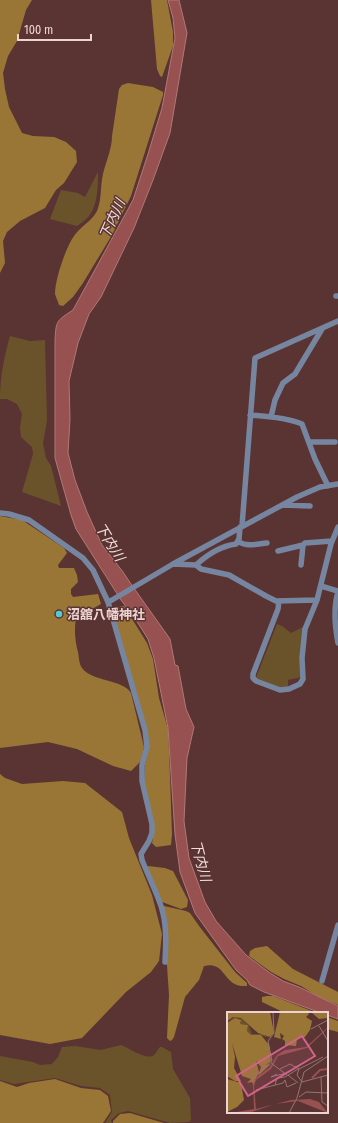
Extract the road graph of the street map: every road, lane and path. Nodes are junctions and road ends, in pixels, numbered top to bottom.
1 (338, 321) edge
2 (322, 329) junction
3 (250, 415) junction
4 (271, 417) junction
5 (309, 442) junction
6 (334, 442) dead end
7 (338, 484) edge
8 (328, 486) junction
9 (283, 505) junction
10 (310, 506) dead end
11 (0, 513) edge
12 (241, 527) junction
13 (338, 527) edge
14 (332, 541) junction
15 (239, 542) junction
16 (267, 543) dead end
17 (303, 545) junction
18 (278, 551) dead end
19 (173, 564) junction
20 (301, 565) dead end
21 (196, 566) junction
22 (93, 570) junction
23 (321, 586) junction
24 (338, 591) edge
25 (317, 600) junction
26 (110, 601) junction
27 (279, 601) junction
28 (107, 610) dead end
29 (338, 643) edge
30 (338, 925) edge
31 (165, 962) dead end
32 (322, 981) dead end

1 - 2 street
2 - 3 street
2 - 4 street
3 - 4 street
3 - 12 street
4 - 5 street
5 - 6 street
5 - 8 street
7 - 8 street
8 - 9 street
9 - 10 street
9 - 12 street
11 - 22 street
12 - 15 street
12 - 19 street
13 - 14 street
14 - 17 street
14 - 23 street
15 - 16 street
15 - 21 street
17 - 18 street
17 - 20 street
19 - 21 street
19 - 26 street
21 - 27 street
22 - 26 street
22 - 28 street
23 - 24 street
23 - 25 street
24 - 29 street
25 - 27 street
25 - 27 street
26 - 31 street
30 - 32 street

